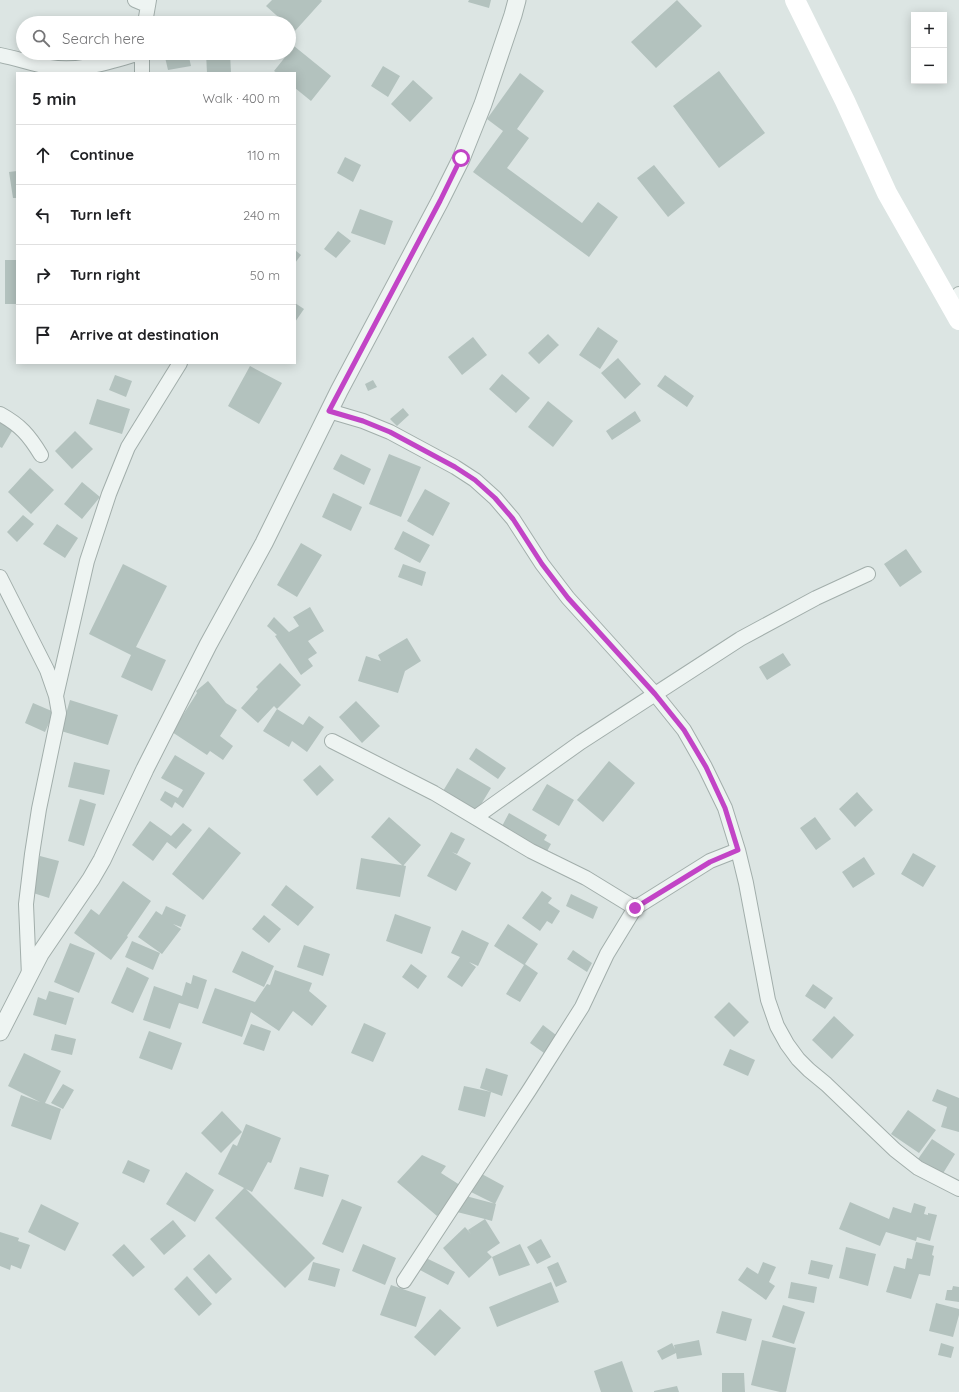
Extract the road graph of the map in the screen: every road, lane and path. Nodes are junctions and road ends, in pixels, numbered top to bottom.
1 (517, 0) edge
2 (795, 0) edge
3 (144, 2) edge
4 (145, 16) edge
5 (0, 55) edge
6 (16, 59) edge
7 (20, 60) edge
8 (115, 60) edge
9 (141, 60) edge
10 (142, 72) edge
11 (957, 308) edge
12 (179, 364) edge
13 (329, 411) junction
14 (0, 414) edge
15 (41, 455) dead end
16 (868, 574) dead end
17 (0, 577) edge
18 (655, 694) junction
19 (56, 696) junction
20 (332, 741) dead end
21 (476, 818) junction
22 (738, 850) junction
23 (635, 908) junction
24 (29, 976) junction
25 (0, 1032) edge
26 (959, 1189) edge
27 (404, 1282) dead end

1 - 13 street
2 - 11 main road
3 - 4 street
5 - 6 street
7 - 8 street
9 - 10 street
12 - 19 street
13 - 18 street
13 - 24 street
14 - 15 street
16 - 18 street
17 - 19 street
18 - 21 street
18 - 22 street
19 - 24 street
20 - 21 street
21 - 23 street
22 - 23 street
22 - 26 street
23 - 27 street
24 - 25 street

